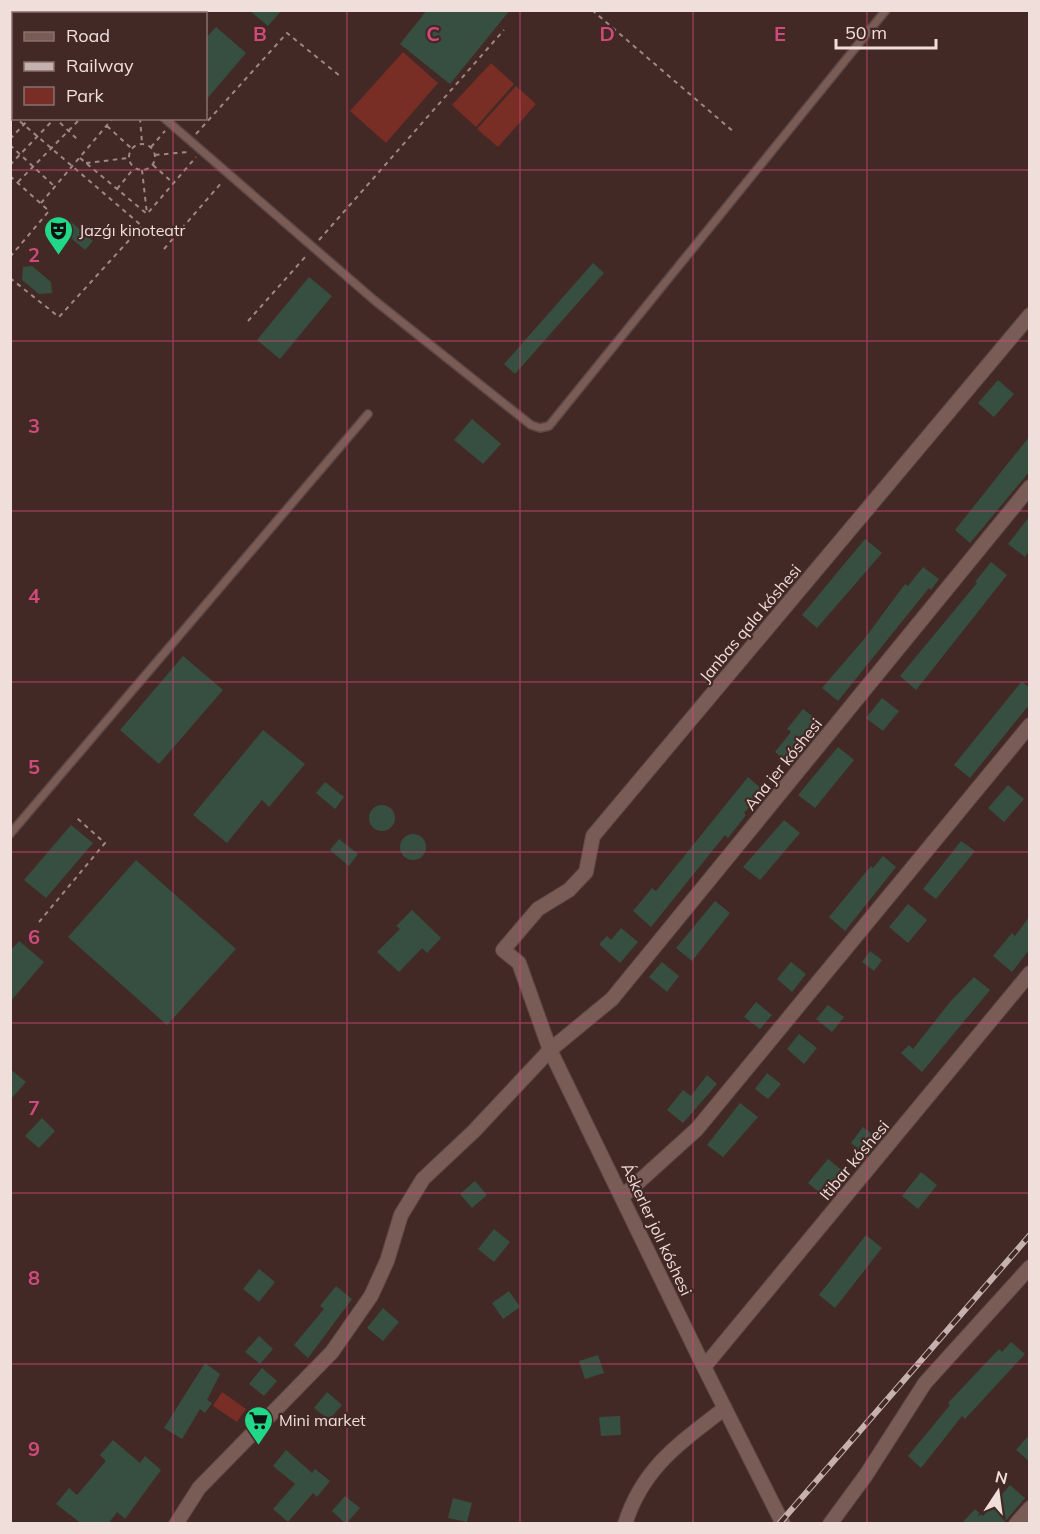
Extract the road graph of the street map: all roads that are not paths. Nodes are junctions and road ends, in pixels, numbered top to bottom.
1 (886, 10) edge
2 (166, 120) edge
3 (1029, 315) edge
4 (368, 414) dead end
5 (1029, 487) edge
6 (1029, 724) edge
7 (10, 834) edge
8 (503, 950) joint
9 (1029, 974) edge
10 (550, 1050) junction
11 (623, 1196) junction
12 (1029, 1267) edge
13 (704, 1367) junction
14 (725, 1408) junction
15 (1029, 1508) edge
16 (176, 1524) edge
17 (625, 1524) edge
18 (783, 1524) edge
19 (830, 1524) edge
20 (1016, 1524) edge

1 - 2 lane
3 - 8 street, Janbas qala kóshesi
4 - 7 lane
5 - 10 street, Ana jer kóshesi
6 - 11 street
8 - 10 street, Áskerler jolı kóshesi
9 - 13 street, Itibar kóshesi
10 - 11 street, Áskerler jolı kóshesi
10 - 16 street, Ana jer kóshesi
11 - 13 street, Áskerler jolı kóshesi
12 - 19 street
13 - 14 street, Áskerler jolı kóshesi
14 - 17 street
14 - 18 street, Áskerler jolı kóshesi
15 - 20 street

